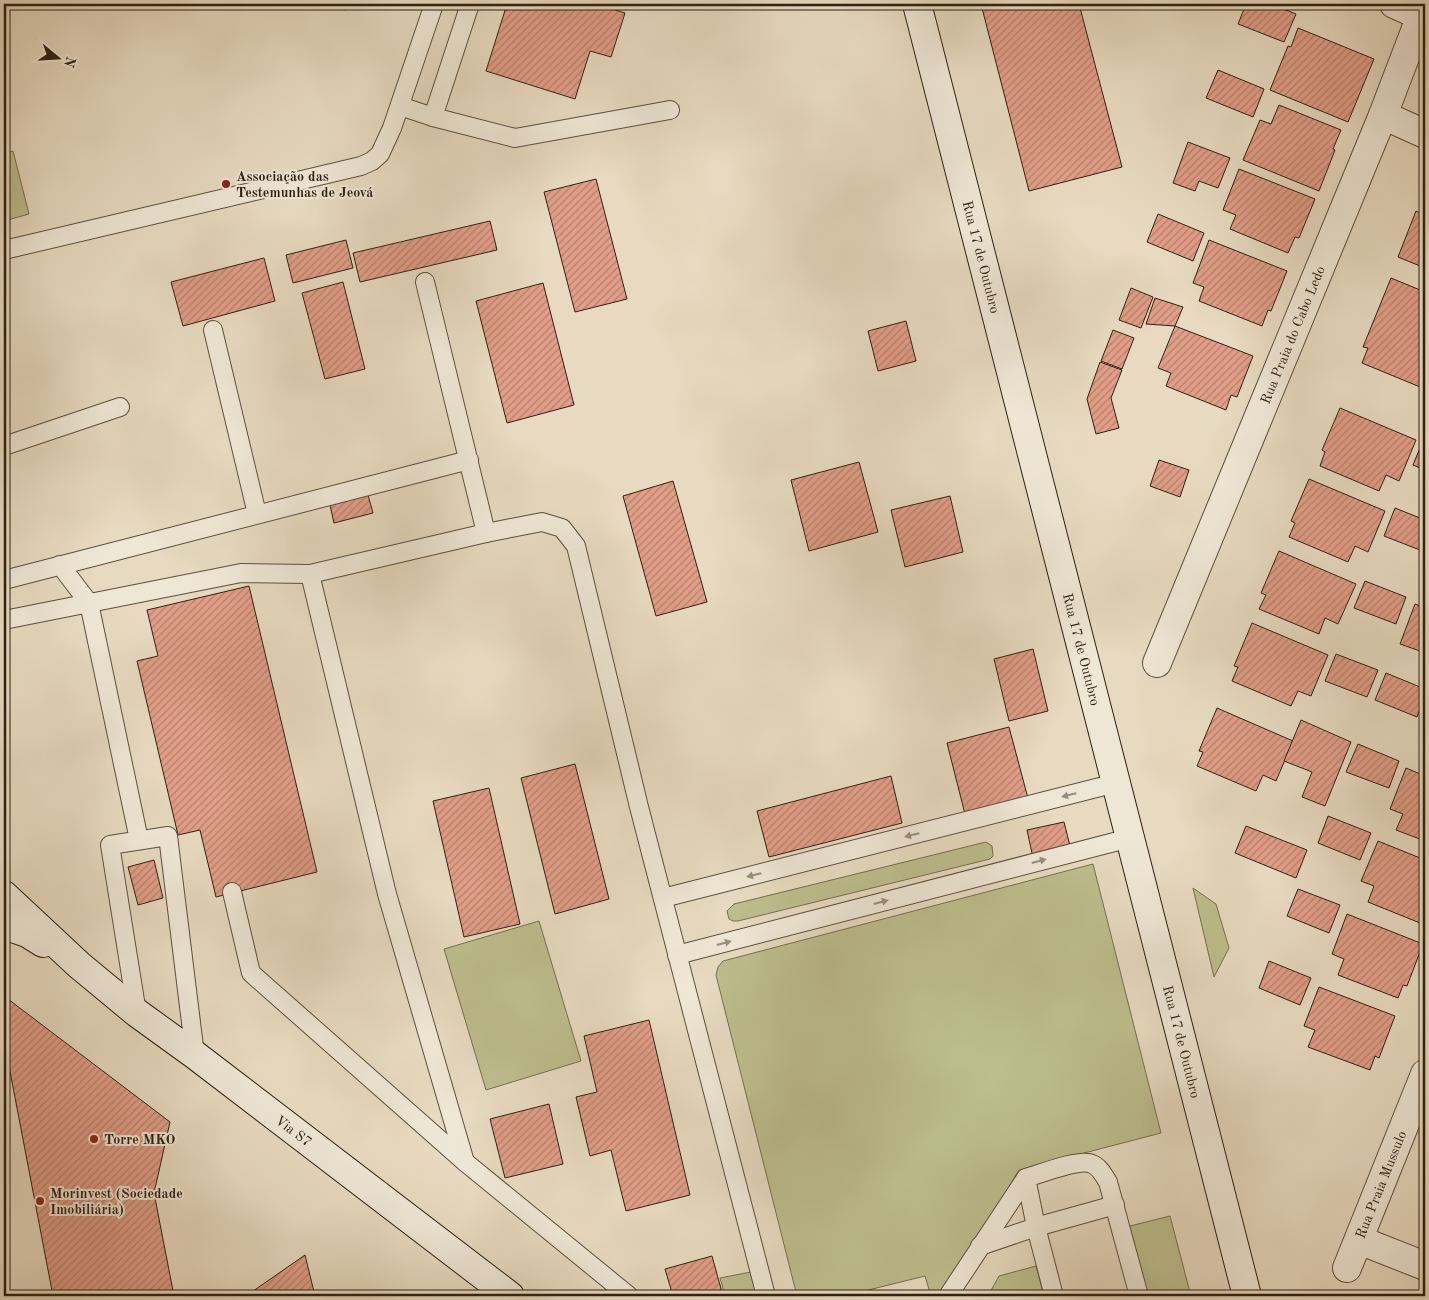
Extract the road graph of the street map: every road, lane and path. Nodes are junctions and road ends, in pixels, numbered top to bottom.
1 (434, 4) edge
2 (917, 4) edge
3 (1394, 4) edge
4 (466, 5) edge
5 (1423, 10) edge
6 (400, 106) junction
7 (670, 110) dead end
8 (1383, 116) junction
9 (432, 117) junction
10 (1425, 134) edge
11 (4, 250) edge
12 (425, 282) dead end
13 (213, 330) dead end
14 (120, 407) dead end
15 (4, 446) edge
16 (469, 460) junction
17 (257, 514) junction
18 (486, 533) junction
19 (60, 565) junction
20 (310, 574) junction
21 (4, 580) edge
22 (89, 603) junction
23 (4, 620) edge
24 (1157, 663) dead end
25 (1116, 783) junction
26 (1130, 838) junction
27 (139, 840) junction
28 (232, 892) dead end
29 (4, 895) edge
30 (663, 898) junction
31 (4, 925) edge
32 (677, 955) junction
33 (78, 965) junction
34 (137, 1013) junction
35 (195, 1055) junction
36 (1425, 1074) edge
37 (465, 1162) junction
38 (1026, 1178) junction
39 (1115, 1205) junction
40 (1036, 1227) junction
41 (1359, 1240) junction
42 (980, 1246) junction
43 (1425, 1266) edge
44 (1347, 1268) dead end
45 (510, 1296) edge
46 (629, 1296) edge
47 (766, 1296) edge
48 (948, 1296) edge
49 (1054, 1296) edge
50 (1139, 1296) edge
51 (1247, 1296) edge

1 - 6 lane
2 - 25 street, Rua 17 de Outubro
3 - 5 street
4 - 9 lane
5 - 8 street, Rua Praia do Cabo Ledo
6 - 9 lane
6 - 11 lane
7 - 9 lane
8 - 10 street
8 - 24 street, Rua Praia do Cabo Ledo
12 - 16 lane
13 - 17 lane
14 - 15 lane
16 - 17 lane
16 - 18 lane
17 - 19 lane
18 - 20 lane
18 - 30 lane
19 - 21 lane
19 - 22 lane
20 - 22 lane
20 - 37 lane
22 - 23 lane
22 - 27 lane
25 - 26 street, Rua 17 de Outubro
25 -> 30 lane
32 -> 26 lane
26 - 51 street, Rua 17 de Outubro
27 - 34 lane
27 - 35 lane
28 - 37 lane
29 - 33 street, Via S7
30 - 32 lane
31 - 33 street, Via S7
32 - 47 lane
33 - 34 street, Via S7
34 - 35 street, Via S7
35 - 45 street, Via S7
36 - 41 street, Rua Praia Mussulo
37 - 46 lane
38 - 39 lane
38 - 40 lane
38 - 42 lane
39 - 40 lane
39 - 50 lane
40 - 42 lane
40 - 49 lane
41 - 43 street
41 - 44 street, Rua Praia Mussulo
42 - 48 lane

